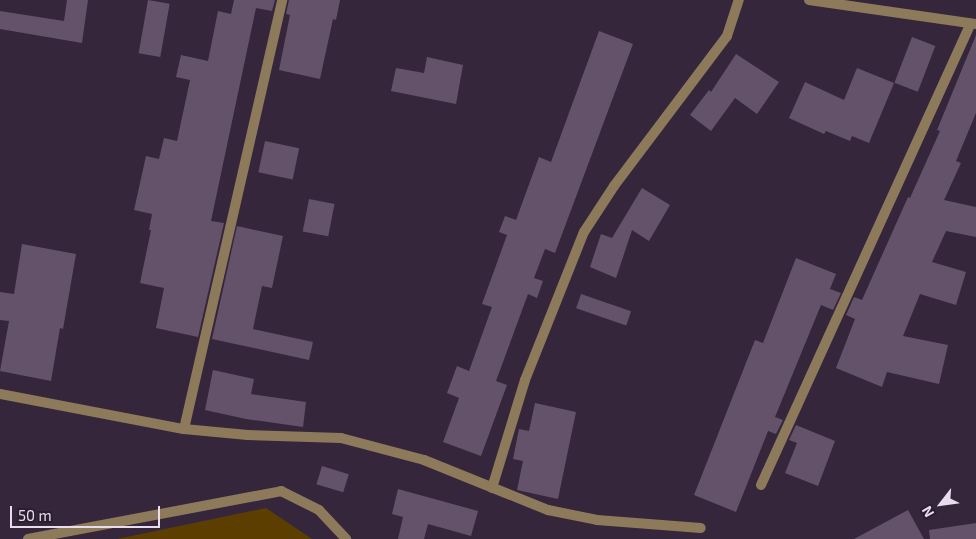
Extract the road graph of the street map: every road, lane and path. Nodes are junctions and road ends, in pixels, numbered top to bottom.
1 (282, 0) edge
2 (738, 0) edge
3 (810, 0) edge
4 (974, 23) edge
5 (0, 394) edge
6 (184, 429) junction
7 (761, 485) dead end
8 (492, 488) junction
9 (701, 528) dead end
10 (28, 539) edge
11 (346, 539) edge

1 - 6 street
2 - 8 street
3 - 4 street
4 - 7 street
5 - 6 street
6 - 8 street
8 - 9 street
10 - 11 street

